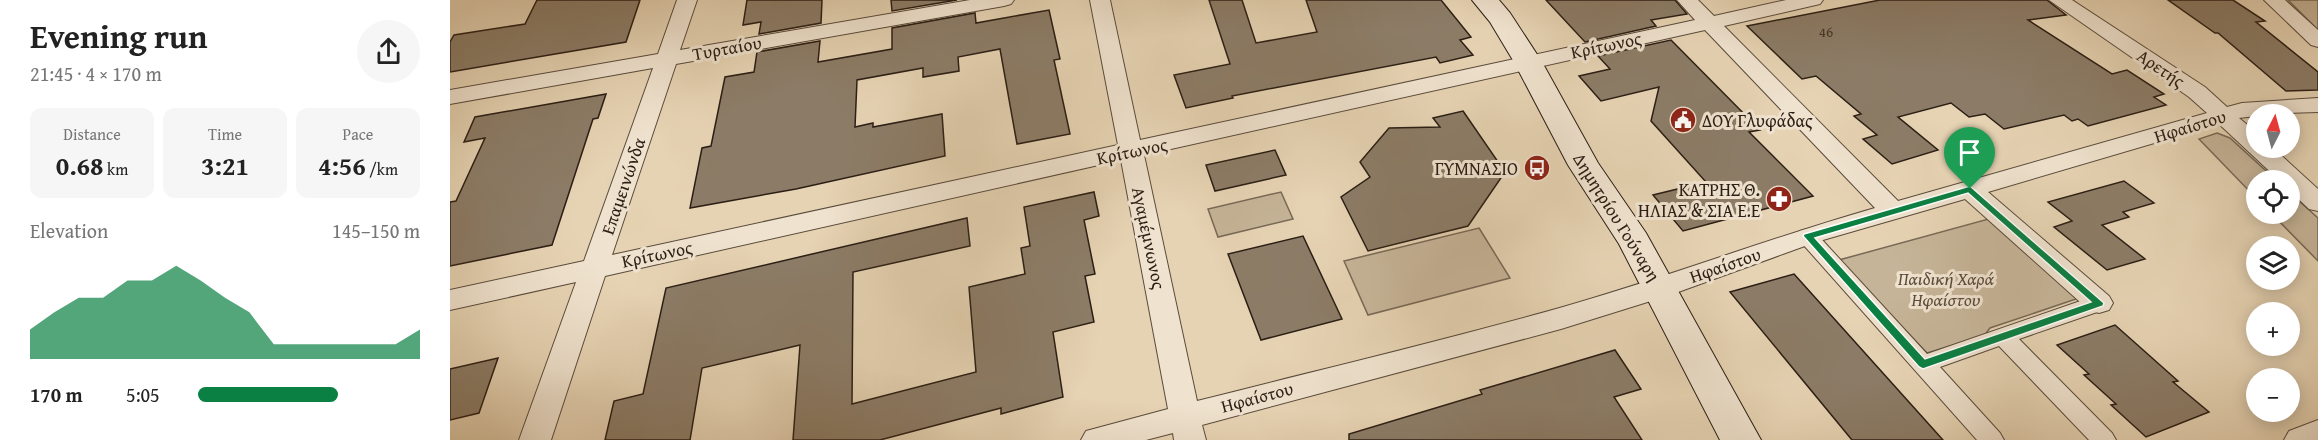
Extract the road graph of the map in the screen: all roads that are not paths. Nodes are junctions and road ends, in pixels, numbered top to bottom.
1 (687, 0) edge
2 (1004, 0) edge
3 (1100, 0) edge
4 (1485, 0) edge
5 (1687, 0) edge
6 (1813, 0) edge
7 (2059, 0) edge
8 (2274, 0) edge
9 (1710, 22) junction
10 (2318, 41) edge
11 (667, 58) junction
12 (1528, 62) junction
13 (450, 97) edge
14 (2318, 105) edge
15 (2224, 116) junction
16 (2246, 136) edge
17 (1131, 151) junction
18 (2270, 158) edge
19 (1970, 189) junction
20 (2318, 203) edge
21 (1893, 211) junction
22 (1808, 236) junction
23 (595, 268) junction
24 (1660, 288) junction
25 (450, 300) edge
26 (2099, 303) joint
27 (2003, 337) junction
28 (1923, 364) junction
29 (1188, 428) edge
30 (2318, 433) edge
31 (535, 440) edge
32 (1097, 440) edge
33 (1740, 440) edge
34 (1992, 440) edge
35 (2104, 440) edge
36 (2300, 440) edge

1 - 11 street, Επαμεινώνδα
2 - 11 street, Τυρταίου
3 - 17 street, Αγαμέμνωνος
4 - 12 main road, Δημητρίου Γούναρη
5 - 9 street
6 - 9 street, Κρίτωνος
7 - 15 street, Αρετής
8 - 10 street
9 - 12 street, Κρίτωνος
9 - 21 street
11 - 13 street, Τυρταίου
11 - 23 street, Επαμεινώνδα
12 - 17 street, Κρίτωνος
12 - 24 main road, Δημητρίου Γούναρη
14 - 15 street, Ηφαίστου
15 - 16 street, Αρετής
15 - 19 street, Ηφαίστου
17 - 23 street, Κρίτωνος
17 - 29 street, Αγαμέμνωνος
18 - 20 street, Αρετής
19 - 21 street, Ηφαίστου
19 - 26 street
21 - 22 street, Ηφαίστου
22 - 24 street, Ηφαίστου
22 - 28 street
23 - 25 street, Κρίτωνος
23 - 31 street, Επαμεινώνδα
24 - 29 street, Ηφαίστου
24 - 33 main road, Δημητρίου Γούναρη
26 - 27 street
27 - 28 street
27 - 35 street
28 - 34 street
29 - 32 street, Ηφαίστου
30 - 36 street

